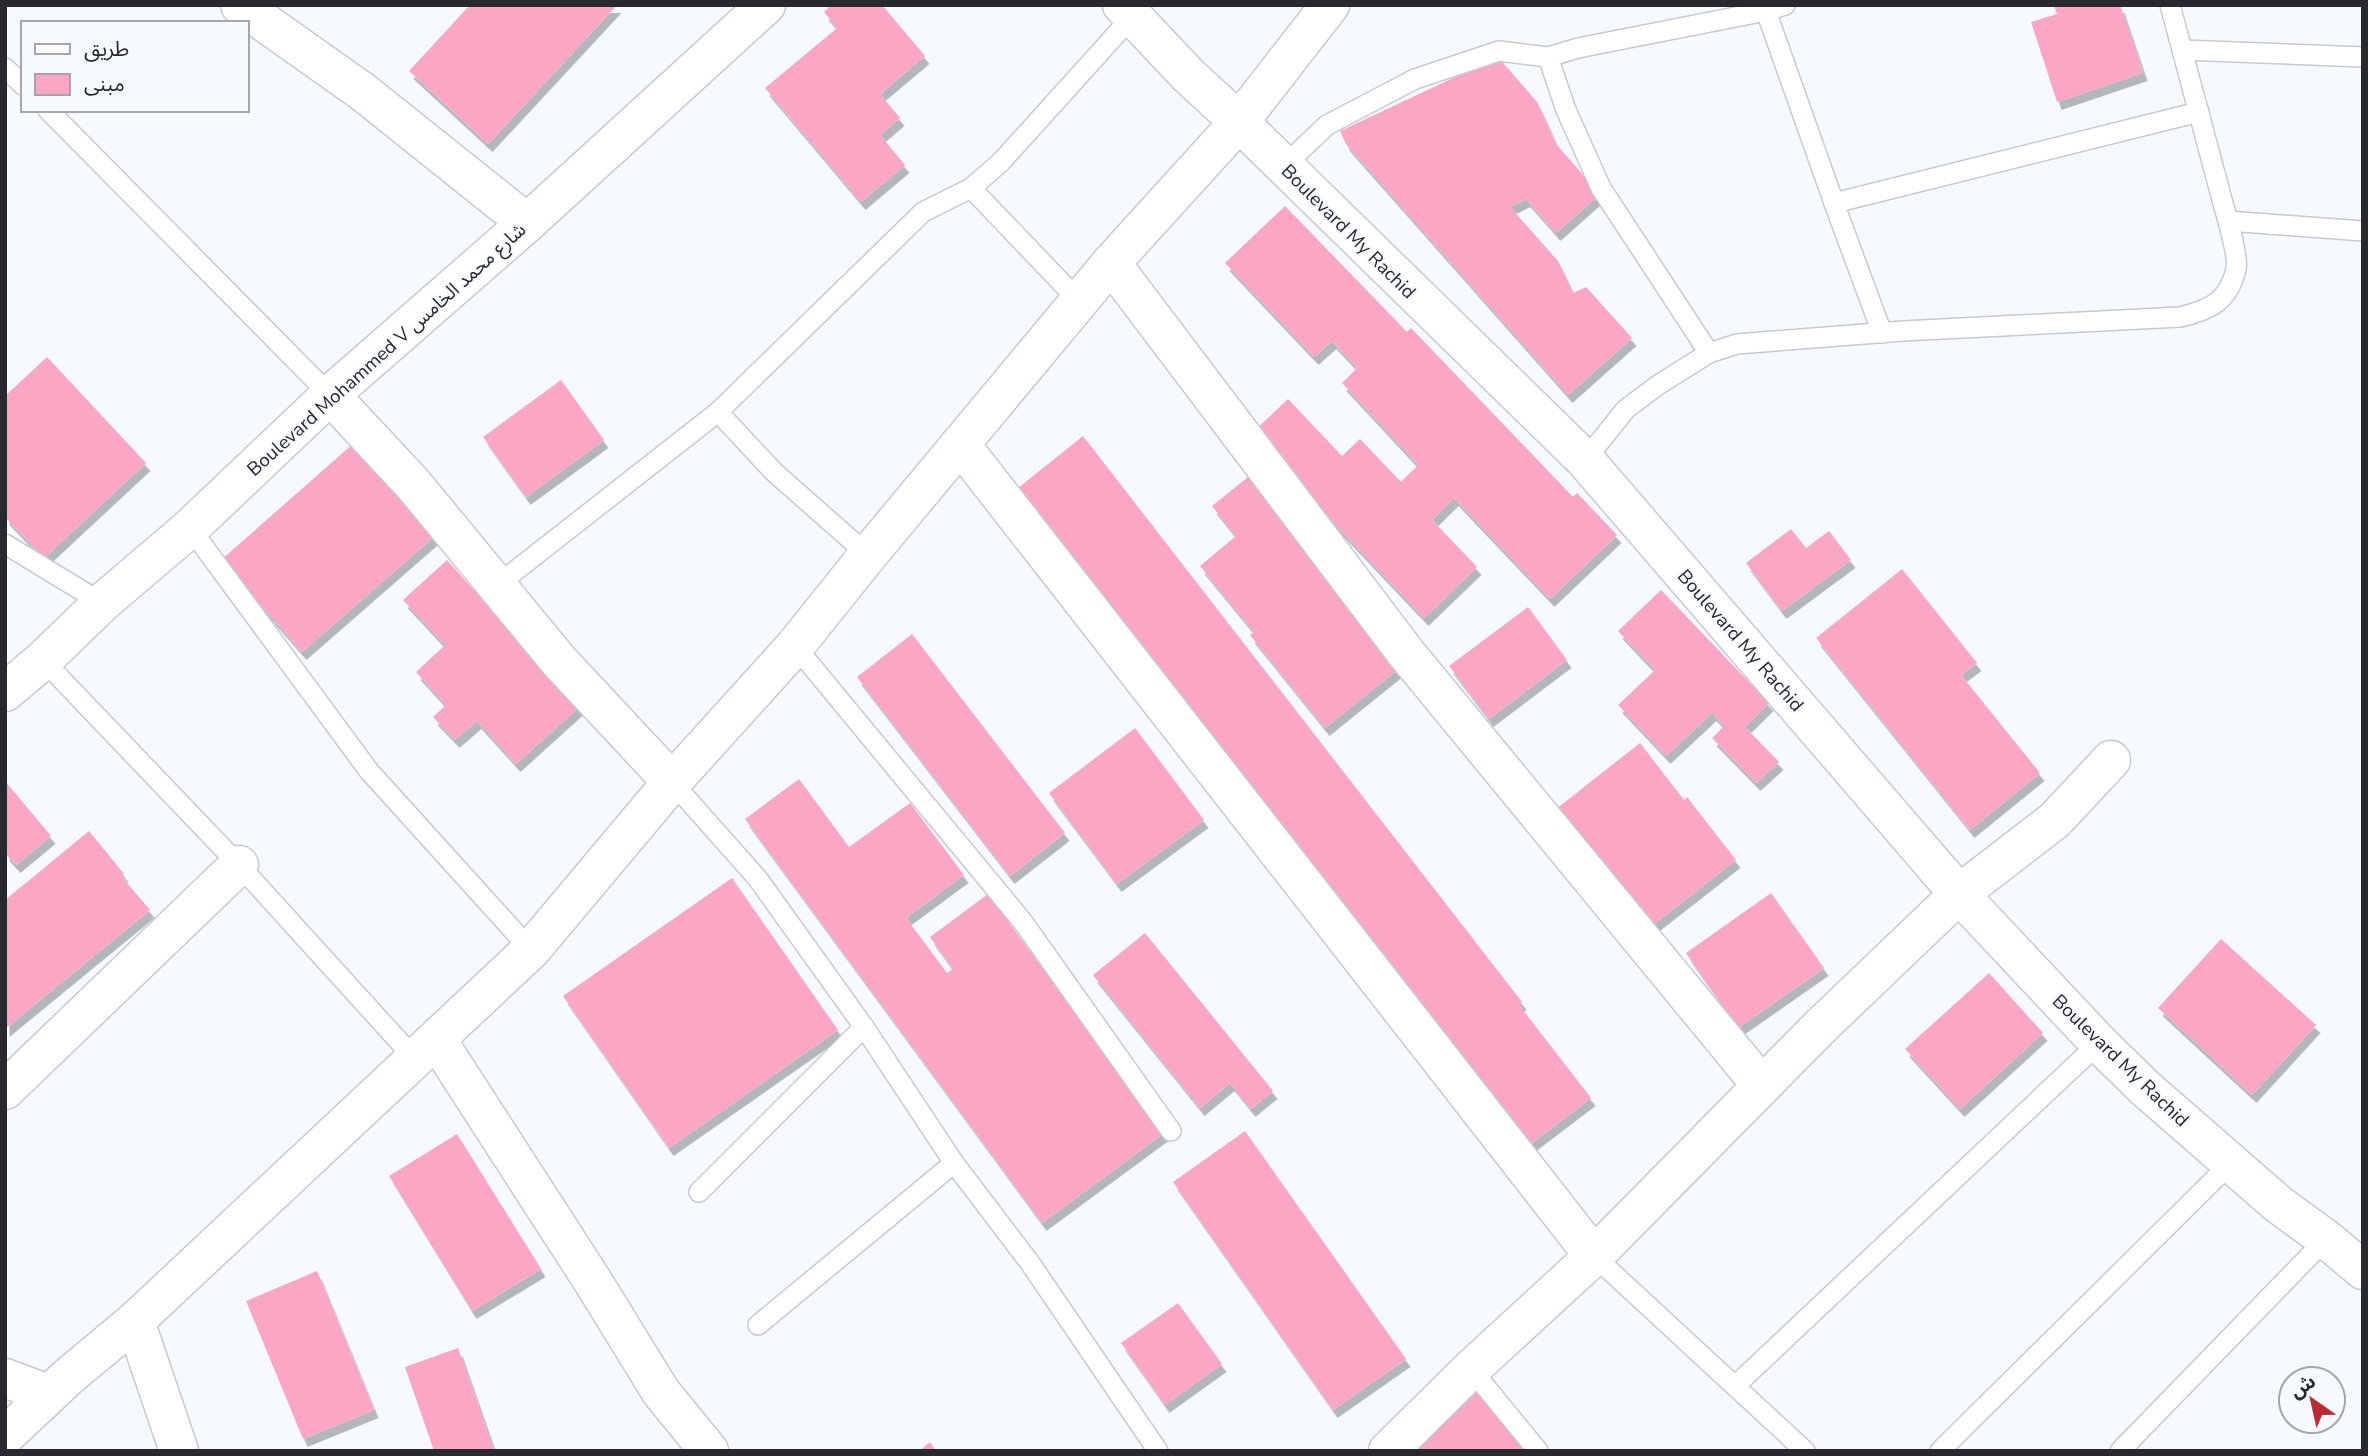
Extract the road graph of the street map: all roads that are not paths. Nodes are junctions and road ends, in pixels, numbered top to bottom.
1 (766, 5) edge
2 (1330, 5) edge
3 (2170, 5) edge
4 (1776, 8) edge
5 (253, 9) edge
6 (1126, 12) edge
7 (2182, 50) junction
8 (1548, 57) junction
9 (2363, 57) edge
10 (5, 68) edge
11 (21, 83) edge
12 (2199, 111) junction
13 (50, 112) edge
14 (1240, 122) junction
15 (1284, 166) junction
16 (971, 188) junction
17 (1834, 203) junction
18 (2228, 221) junction
19 (527, 223) junction
20 (2363, 231) edge
21 (1111, 263) junction
22 (1079, 301) junction
23 (1882, 332) junction
24 (1709, 353) junction
25 (330, 395) junction
26 (718, 412) junction
27 (960, 444) junction
28 (1585, 460) junction
29 (190, 528) junction
30 (5, 544) edge
31 (868, 555) junction
32 (496, 586) junction
33 (102, 603) junction
34 (795, 646) junction
35 (43, 660) junction
36 (5, 692) edge
37 (2111, 761) dead end
38 (672, 782) junction
39 (239, 865) junction
40 (1959, 894) junction
41 (531, 950) junction
42 (864, 1027) junction
43 (2099, 1044) junction
44 (427, 1050) junction
45 (1762, 1086) junction
46 (5, 1090) edge
47 (1171, 1131) dead end
48 (2232, 1162) junction
49 (954, 1163) junction
50 (699, 1192) dead end
51 (2326, 1239) junction
52 (1594, 1256) junction
53 (2363, 1270) edge
54 (135, 1321) junction
55 (758, 1325) dead end
56 (1471, 1369) junction
57 (5, 1378) edge
58 (1735, 1386) junction
59 (48, 1394) junction
60 (5, 1436) edge
61 (179, 1451) edge
62 (709, 1451) edge
63 (1158, 1451) edge
64 (1388, 1451) edge
65 (1538, 1451) edge
66 (1805, 1451) edge
67 (1940, 1451) edge
68 (2120, 1451) edge

1 - 19 street, Boulevard Mohammed V شارع محمد الخامس
2 - 14 street
3 - 7 lane
4 - 8 lane
4 - 17 lane
5 - 19 street
6 - 14 street, Boulevard My Rachid
6 - 16 lane
7 - 9 lane
7 - 12 lane
8 - 15 lane
8 - 24 lane
10 - 11 lane
12 - 17 lane
12 - 18 lane
13 - 25 lane
14 - 15 street, Boulevard My Rachid
14 - 21 street
15 - 28 street, Boulevard My Rachid
16 - 22 lane
16 - 26 lane
17 - 23 lane
18 - 20 lane
18 - 23 lane
19 - 25 street, Boulevard Mohammed V شارع محمد الخامس
21 - 22 street
21 - 45 street
22 - 27 street
23 - 24 lane
24 - 28 lane
25 - 29 street, Boulevard Mohammed V شارع محمد الخامس
25 - 32 street
26 - 31 lane
26 - 32 lane
27 - 31 street
27 - 52 street
28 - 40 street, Boulevard My Rachid
29 - 33 street, Boulevard Mohammed V شارع محمد الخامس
29 - 41 lane
30 - 33 lane
31 - 34 street
32 - 38 street
33 - 35 street, Boulevard Mohammed V شارع محمد الخامس
34 - 38 street
34 - 47 lane
35 - 36 street, Boulevard Mohammed V شارع محمد الخامس
35 - 39 lane
37 - 40 street
38 - 41 street
38 - 42 lane
39 - 44 lane
39 - 46 street
40 - 43 street, Boulevard My Rachid
40 - 45 street
41 - 44 street
42 - 49 lane
42 - 50 lane
43 - 48 street, Boulevard My Rachid
43 - 58 lane
44 - 54 street
44 - 62 street
45 - 52 street
48 - 51 street, Boulevard My Rachid
48 - 67 lane
49 - 55 lane
49 - 63 lane
51 - 53 street, Boulevard My Rachid
51 - 68 lane
52 - 56 street
52 - 58 lane
54 - 59 street
54 - 61 street
56 - 64 street
56 - 65 lane
57 - 59 street
58 - 66 lane
59 - 60 street

